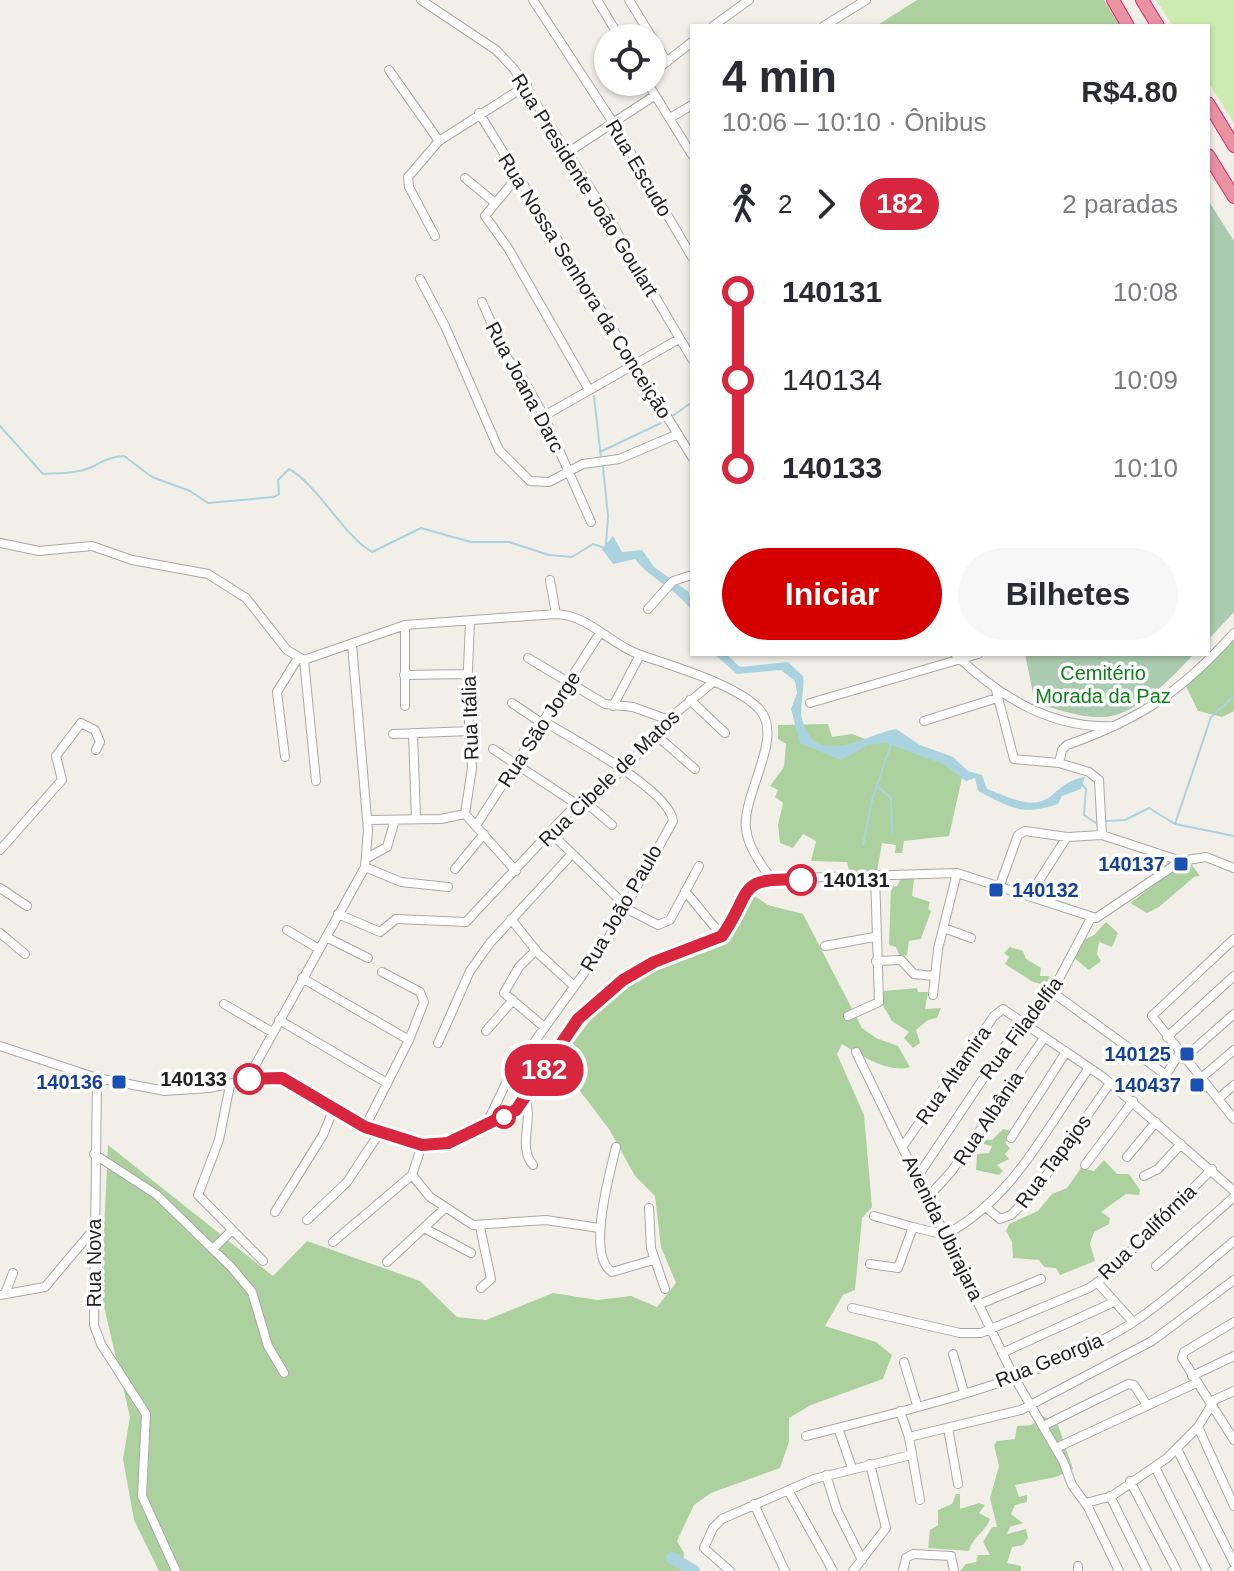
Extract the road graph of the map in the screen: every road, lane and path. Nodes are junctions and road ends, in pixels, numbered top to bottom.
1 (421, 0) edge
2 (533, 0) edge
3 (597, 0) edge
4 (629, 0) edge
5 (640, 0) edge
6 (749, 0) edge
7 (866, 0) edge
8 (1113, 0) edge
9 (1142, 0) edge
10 (635, 10) junction
11 (612, 24) edge
12 (716, 24) edge
13 (827, 24) edge
14 (1127, 24) edge
15 (1157, 24) edge
16 (690, 44) edge
17 (667, 62) joint
18 (389, 70) dead end
19 (527, 85) junction
20 (654, 96) joint
21 (690, 106) edge
22 (1210, 106) edge
23 (479, 113) junction
24 (670, 118) junction
25 (614, 124) junction
26 (439, 141) junction
27 (1234, 146) edge
28 (690, 152) edge
29 (567, 153) junction
30 (1210, 158) edge
31 (518, 176) junction
32 (465, 178) dead end
33 (1234, 197) edge
34 (494, 202) junction
35 (435, 236) dead end
36 (690, 254) edge
37 (420, 279) dead end
38 (482, 302) dead end
39 (679, 339) junction
40 (690, 356) edge
41 (635, 363) junction
42 (588, 388) junction
43 (544, 416) junction
44 (678, 434) junction
45 (690, 454) edge
46 (569, 471) junction
47 (591, 522) dead end
48 (0, 543) edge
49 (690, 576) edge
50 (550, 580) dead end
51 (648, 609) dead end
52 (556, 614) junction
53 (470, 622) junction
54 (405, 625) junction
55 (600, 633) junction
56 (1234, 633) edge
57 (352, 645) junction
58 (640, 655) junction
59 (1210, 656) edge
60 (1210, 656) edge
61 (958, 657) edge
62 (528, 658) dead end
63 (301, 659) junction
64 (468, 674) junction
65 (404, 675) junction
66 (570, 682) junction
67 (712, 683) junction
68 (997, 694) junction
69 (690, 700) junction
70 (512, 703) dead end
71 (810, 703) dead end
72 (405, 706) dead end
73 (613, 706) junction
74 (669, 720) junction
75 (924, 721) dead end
76 (544, 723) junction
77 (1116, 725) junction
78 (470, 731) junction
79 (413, 733) junction
80 (725, 733) dead end
81 (393, 734) dead end
82 (656, 735) junction
83 (493, 749) dead end
84 (96, 750) dead end
85 (285, 757) dead end
86 (516, 762) junction
87 (1059, 763) junction
88 (624, 769) junction
89 (695, 769) dead end
90 (316, 781) dead end
91 (580, 802) junction
92 (465, 814) junction
93 (416, 819) junction
94 (367, 820) junction
95 (395, 820) junction
96 (477, 824) junction
97 (612, 825) dead end
98 (550, 832) junction
99 (484, 834) junction
100 (1102, 835) junction
101 (1067, 837) junction
102 (0, 850) edge
103 (571, 855) junction
104 (1181, 861) junction
105 (366, 862) junction
106 (699, 866) dead end
107 (1234, 868) edge
108 (455, 869) dead end
109 (516, 871) junction
110 (957, 873) junction
111 (875, 874) junction
112 (771, 878) junction
113 (1000, 885) junction
114 (448, 887) dead end
115 (0, 888) edge
116 (685, 891) junction
117 (1029, 896) junction
118 (27, 906) dead end
119 (626, 907) junction
120 (338, 914) junction
121 (1091, 918) junction
122 (511, 919) junction
123 (944, 928) junction
124 (287, 930) dead end
125 (0, 933) edge
126 (722, 936) junction
127 (326, 937) junction
128 (874, 937) junction
129 (971, 938) dead end
130 (1234, 939) edge
131 (825, 946) dead end
132 (319, 949) junction
133 (536, 950) junction
134 (25, 954) dead end
135 (368, 958) dead end
136 (876, 961) junction
137 (382, 972) dead end
138 (934, 976) junction
139 (1234, 976) edge
140 (302, 978) junction
141 (574, 986) junction
142 (1052, 992) junction
143 (933, 995) dead end
144 (513, 1000) junction
145 (224, 1004) dead end
146 (1234, 1014) edge
147 (848, 1016) dead end
148 (279, 1020) junction
149 (1022, 1023) junction
150 (543, 1026) junction
151 (486, 1031) dead end
152 (272, 1032) junction
153 (1167, 1037) junction
154 (1044, 1038) junction
155 (409, 1040) junction
156 (438, 1043) dead end
157 (0, 1046) edge
158 (1234, 1050) edge
159 (856, 1052) dead end
160 (1066, 1052) junction
161 (1181, 1056) junction
162 (1089, 1068) junction
163 (97, 1078) junction
164 (1200, 1079) junction
165 (247, 1080) junction
166 (387, 1083) junction
167 (1110, 1083) junction
168 (230, 1085) junction
169 (1234, 1085) edge
170 (525, 1099) junction
171 (1218, 1099) junction
172 (1133, 1101) junction
173 (333, 1110) junction
174 (1234, 1119) edge
175 (1156, 1122) junction
176 (365, 1127) junction
177 (485, 1127) junction
178 (380, 1132) junction
179 (1011, 1138) dead end
180 (1181, 1144) junction
181 (422, 1145) junction
182 (903, 1146) junction
183 (616, 1147) dead end
184 (94, 1154) junction
185 (1127, 1157) dead end
186 (533, 1165) dead end
187 (1085, 1165) dead end
188 (1212, 1169) junction
189 (412, 1175) junction
190 (918, 1176) junction
191 (1144, 1176) dead end
192 (1234, 1194) edge
193 (928, 1197) junction
194 (649, 1208) dead end
195 (444, 1209) junction
196 (986, 1210) junction
197 (275, 1212) dead end
198 (874, 1216) dead end
199 (307, 1220) dead end
200 (480, 1227) junction
201 (913, 1227) junction
202 (424, 1228) junction
203 (599, 1228) junction
204 (93, 1230) junction
205 (232, 1230) junction
206 (945, 1235) junction
207 (1234, 1241) edge
208 (333, 1242) dead end
209 (213, 1249) junction
210 (471, 1253) dead end
211 (653, 1260) junction
212 (263, 1261) dead end
213 (387, 1262) dead end
214 (870, 1264) dead end
215 (1156, 1266) dead end
216 (13, 1273) dead end
217 (1041, 1279) dead end
218 (1234, 1280) edge
219 (1097, 1282) junction
220 (481, 1288) dead end
221 (665, 1289) dead end
222 (3, 1294) edge
223 (1114, 1302) junction
224 (980, 1304) junction
225 (852, 1308) dead end
226 (1133, 1322) junction
227 (1234, 1322) edge
228 (992, 1330) junction
229 (1002, 1353) junction
230 (953, 1354) dead end
231 (1234, 1356) edge
232 (904, 1362) dead end
233 (284, 1373) dead end
234 (1014, 1377) junction
235 (1194, 1380) junction
236 (1234, 1391) edge
237 (964, 1392) junction
238 (1211, 1403) junction
239 (1029, 1404) junction
240 (917, 1405) junction
241 (1147, 1405) junction
242 (900, 1411) junction
243 (1043, 1426) junction
244 (1198, 1427) junction
245 (838, 1428) junction
246 (948, 1428) junction
247 (1231, 1428) edge
248 (806, 1436) dead end
249 (909, 1437) junction
250 (1234, 1440) edge
251 (1056, 1448) junction
252 (1177, 1449) junction
253 (911, 1455) junction
254 (870, 1464) junction
255 (1155, 1467) junction
256 (852, 1468) junction
257 (826, 1475) junction
258 (1130, 1481) junction
259 (958, 1484) dead end
260 (789, 1492) junction
261 (1110, 1496) junction
262 (920, 1500) dead end
263 (1086, 1503) junction
264 (754, 1504) junction
265 (1234, 1506) edge
266 (862, 1560) junction
267 (1234, 1563) edge
268 (176, 1571) edge
269 (730, 1571) edge
270 (785, 1571) edge
271 (833, 1571) edge
272 (853, 1571) edge
273 (903, 1571) edge
274 (954, 1571) edge
275 (1119, 1571) edge
276 (1147, 1571) edge
277 (1177, 1571) edge
278 (1207, 1571) edge

1 - 19 street, Rua Presidente João Goulart
2 - 25 street, Rua Escudo
3 - 11 street
4 - 10 street
5 - 10 street
6 - 12 street
7 - 13 street
8 - 14 highway
9 - 15 highway
10 - 17 street
16 - 17 street
18 - 26 street
19 - 23 street
19 - 29 street, Rua Presidente João Goulart
20 - 24 street
20 - 25 street
21 - 24 street
22 - 27 highway
23 - 26 street
23 - 31 street, Rua Nossa Senhora da Conceição
24 - 28 street
25 - 29 street
25 - 36 street, Rua Escudo
26 - 35 street
29 - 39 street, Rua Presidente João Goulart
30 - 33 highway
31 - 34 street
31 - 41 street, Rua Nossa Senhora da Conceição
32 - 34 street
34 - 42 street
37 - 46 street
38 - 43 street, Rua Joana Darc
39 - 40 street, Rua Presidente João Goulart
39 - 41 street
41 - 42 street
41 - 44 street, Rua Nossa Senhora da Conceição
42 - 43 street
43 - 46 street, Rua Joana Darc
44 - 45 street, Rua Nossa Senhora da Conceição
44 - 46 street
46 - 47 street, Rua Joana Darc
48 - 63 street
49 - 51 street
50 - 52 street
52 - 53 street
52 - 55 street
53 - 54 street
53 - 64 street, Rua Itália
54 - 57 street
54 - 65 street
55 - 58 street
55 - 66 street, Rua São Jorge
56 - 59 street
57 - 63 street
57 - 94 street
58 - 67 street
58 - 73 street
60 - 77 street
61 - 68 street
61 - 71 street
62 - 66 street
63 - 85 street
63 - 90 street
64 - 65 street
64 - 78 street, Rua Itália
65 - 72 street
66 - 73 street
66 - 76 street, Rua São Jorge
67 - 69 street, Rua Cibele de Matos
67 - 112 street
68 - 75 street
68 - 77 street
68 - 87 street
69 - 74 street, Rua Cibele de Matos
69 - 80 street
70 - 76 street
73 - 74 street
74 - 82 street, Rua Cibele de Matos
76 - 86 street, Rua São Jorge
76 - 88 street
77 - 87 street
78 - 79 street
78 - 92 street, Rua Itália
79 - 81 street
79 - 93 street
82 - 88 street, Rua Cibele de Matos
82 - 89 street
83 - 86 street
84 - 102 street
86 - 91 street
86 - 96 street, Rua São Jorge
87 - 100 street
88 - 91 street, Rua Cibele de Matos
88 - 119 street, Rua João Paulo
91 - 97 street
91 - 98 street, Rua Cibele de Matos
92 - 93 street
92 - 96 street
93 - 95 street
94 - 95 street
94 - 105 street
95 - 105 street
96 - 99 street
98 - 103 street
98 - 109 street, Rua Cibele de Matos
99 - 108 street
99 - 109 street
100 - 101 street
100 - 104 street
101 - 113 street
101 - 117 street
103 - 119 street
103 - 122 street
104 - 107 street
104 - 121 street
105 - 114 street
105 - 120 street
106 - 116 street
109 - 120 street, Rua Cibele de Matos
110 - 111 street
110 - 113 street
110 - 123 street
111 - 112 street
111 - 128 street
112 - 126 street
113 - 117 street
115 - 118 street
116 - 119 street
116 - 126 street
117 - 121 street
119 - 141 street, Rua João Paulo
120 - 127 street
121 - 142 street, Rua Filadelfia
122 - 133 street
122 - 156 street
123 - 129 street
123 - 138 street
124 - 132 street
125 - 134 street
126 - 170 street
127 - 132 street
127 - 135 street
128 - 131 street
128 - 136 street
130 - 153 street
132 - 140 street
133 - 141 street
133 - 144 street
136 - 138 street
136 - 147 street
137 - 155 street
138 - 143 street
139 - 153 street
140 - 148 street
140 - 155 street
141 - 150 street, Rua João Paulo
142 - 149 street, Rua Filadelfia
142 - 161 street
144 - 150 street
144 - 151 street
145 - 152 street
146 - 161 street
148 - 152 street
148 - 166 street
149 - 154 street
149 - 182 street, Rua Altamira
149 - 190 street, Rua Filadelfia
150 - 177 street, Rua João Paulo
152 - 165 street
153 - 161 street
154 - 160 street
154 - 193 street, Rua Albânia
155 - 166 street
157 - 163 street
158 - 164 street
159 - 182 street, Avenida Ubirajara
160 - 162 street
160 - 179 street
161 - 164 street
162 - 167 street
162 - 196 street
163 - 168 street
163 - 184 street, Rua Nova
164 - 171 street
165 - 168 street
165 - 173 street
166 - 176 street
167 - 172 street
167 - 196 street, Rua Tapajos
168 - 205 street
169 - 171 street
170 - 177 street
170 - 186 street
171 - 174 street
172 - 175 street
172 - 187 street
173 - 176 street
173 - 197 street
175 - 180 street
175 - 185 street
176 - 178 street
177 - 181 street
178 - 181 street
178 - 199 street
180 - 188 street
180 - 191 street
181 - 189 street
182 - 190 street, Avenida Ubirajara
183 - 203 street
184 - 204 street, Rua Nova
184 - 209 street
188 - 192 street
188 - 219 street, Rua Califórnia
189 - 195 street
189 - 208 street
190 - 193 street, Avenida Ubirajara
192 - 215 street
193 - 206 street, Avenida Ubirajara
194 - 211 street
195 - 200 street
195 - 202 street
196 - 206 street
198 - 201 street
200 - 203 street
200 - 220 street
201 - 206 street
201 - 214 street
202 - 210 street
202 - 213 street
203 - 211 street
204 - 222 street
204 - 268 street, Rua Nova
205 - 209 street
205 - 212 street
206 - 224 street, Avenida Ubirajara
207 - 226 street, Rua Georgia
209 - 233 street
211 - 221 street
216 - 222 street
217 - 224 street
218 - 239 street
219 - 223 street
219 - 228 street, Rua Califórnia
223 - 226 street
223 - 229 street
224 - 228 street, Avenida Ubirajara
225 - 228 street, Rua Califórnia
226 - 234 street, Rua Georgia
227 - 235 street
228 - 229 street, Avenida Ubirajara
229 - 234 street, Avenida Ubirajara
230 - 237 street
231 - 235 street
232 - 240 street
234 - 237 street, Rua Georgia
234 - 239 street, Avenida Ubirajara
235 - 238 street
235 - 241 street
236 - 238 street
237 - 240 street, Rua Georgia
238 - 244 street
238 - 247 street
239 - 243 street, Avenida Ubirajara
239 - 246 street
240 - 242 street, Rua Georgia
241 - 243 street
241 - 251 street
242 - 245 street, Rua Georgia
242 - 249 street
243 - 251 street, Avenida Ubirajara
244 - 252 street
244 - 265 street
245 - 248 street, Rua Georgia
245 - 256 street
246 - 249 street
246 - 259 street
247 - 250 street
249 - 253 street
251 - 263 street, Avenida Ubirajara
252 - 255 street
252 - 267 street
253 - 254 street
253 - 262 street
254 - 256 street
254 - 266 street
255 - 258 street
255 - 278 street
256 - 257 street
257 - 260 street
257 - 266 street
258 - 261 street
258 - 277 street
260 - 264 street
260 - 271 street
261 - 263 street
261 - 276 street
263 - 275 street, Avenida Ubirajara
264 - 269 street
264 - 270 street
266 - 272 street
273 - 274 street

